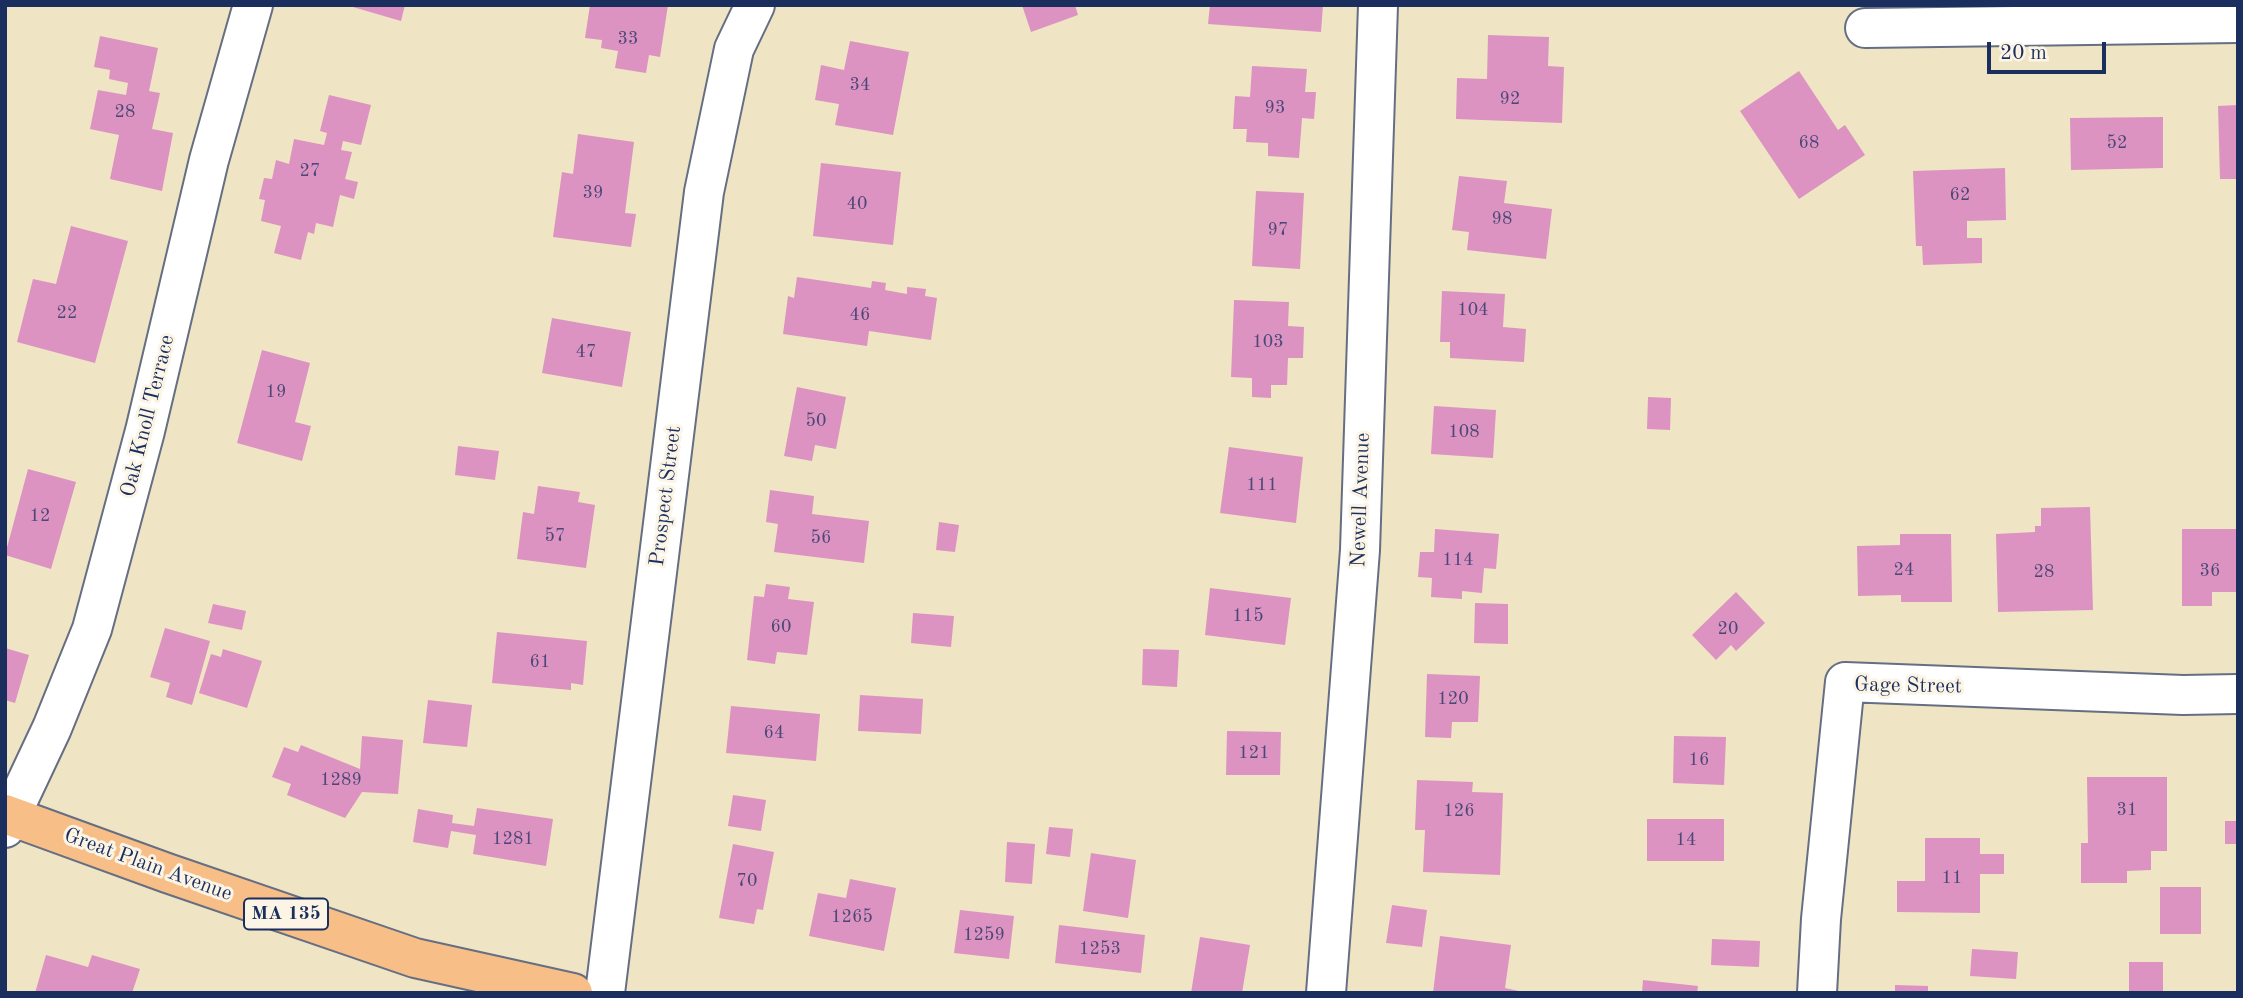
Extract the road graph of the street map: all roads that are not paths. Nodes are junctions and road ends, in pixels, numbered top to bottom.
1 (253, 5) edge
2 (755, 5) edge
3 (1378, 5) edge
4 (2238, 23) edge
5 (1865, 28) dead end
6 (2238, 694) edge
7 (7, 819) edge
8 (573, 993) edge
9 (605, 993) edge
10 (1326, 993) edge
11 (1817, 993) edge

1 - 7 street, Oak Knoll Terrace
2 - 9 street, Prospect Street
3 - 10 street, Newell Avenue
4 - 5 street
6 - 11 street, Gage Street
7 - 8 main road, Great Plain Avenue / MA 135

